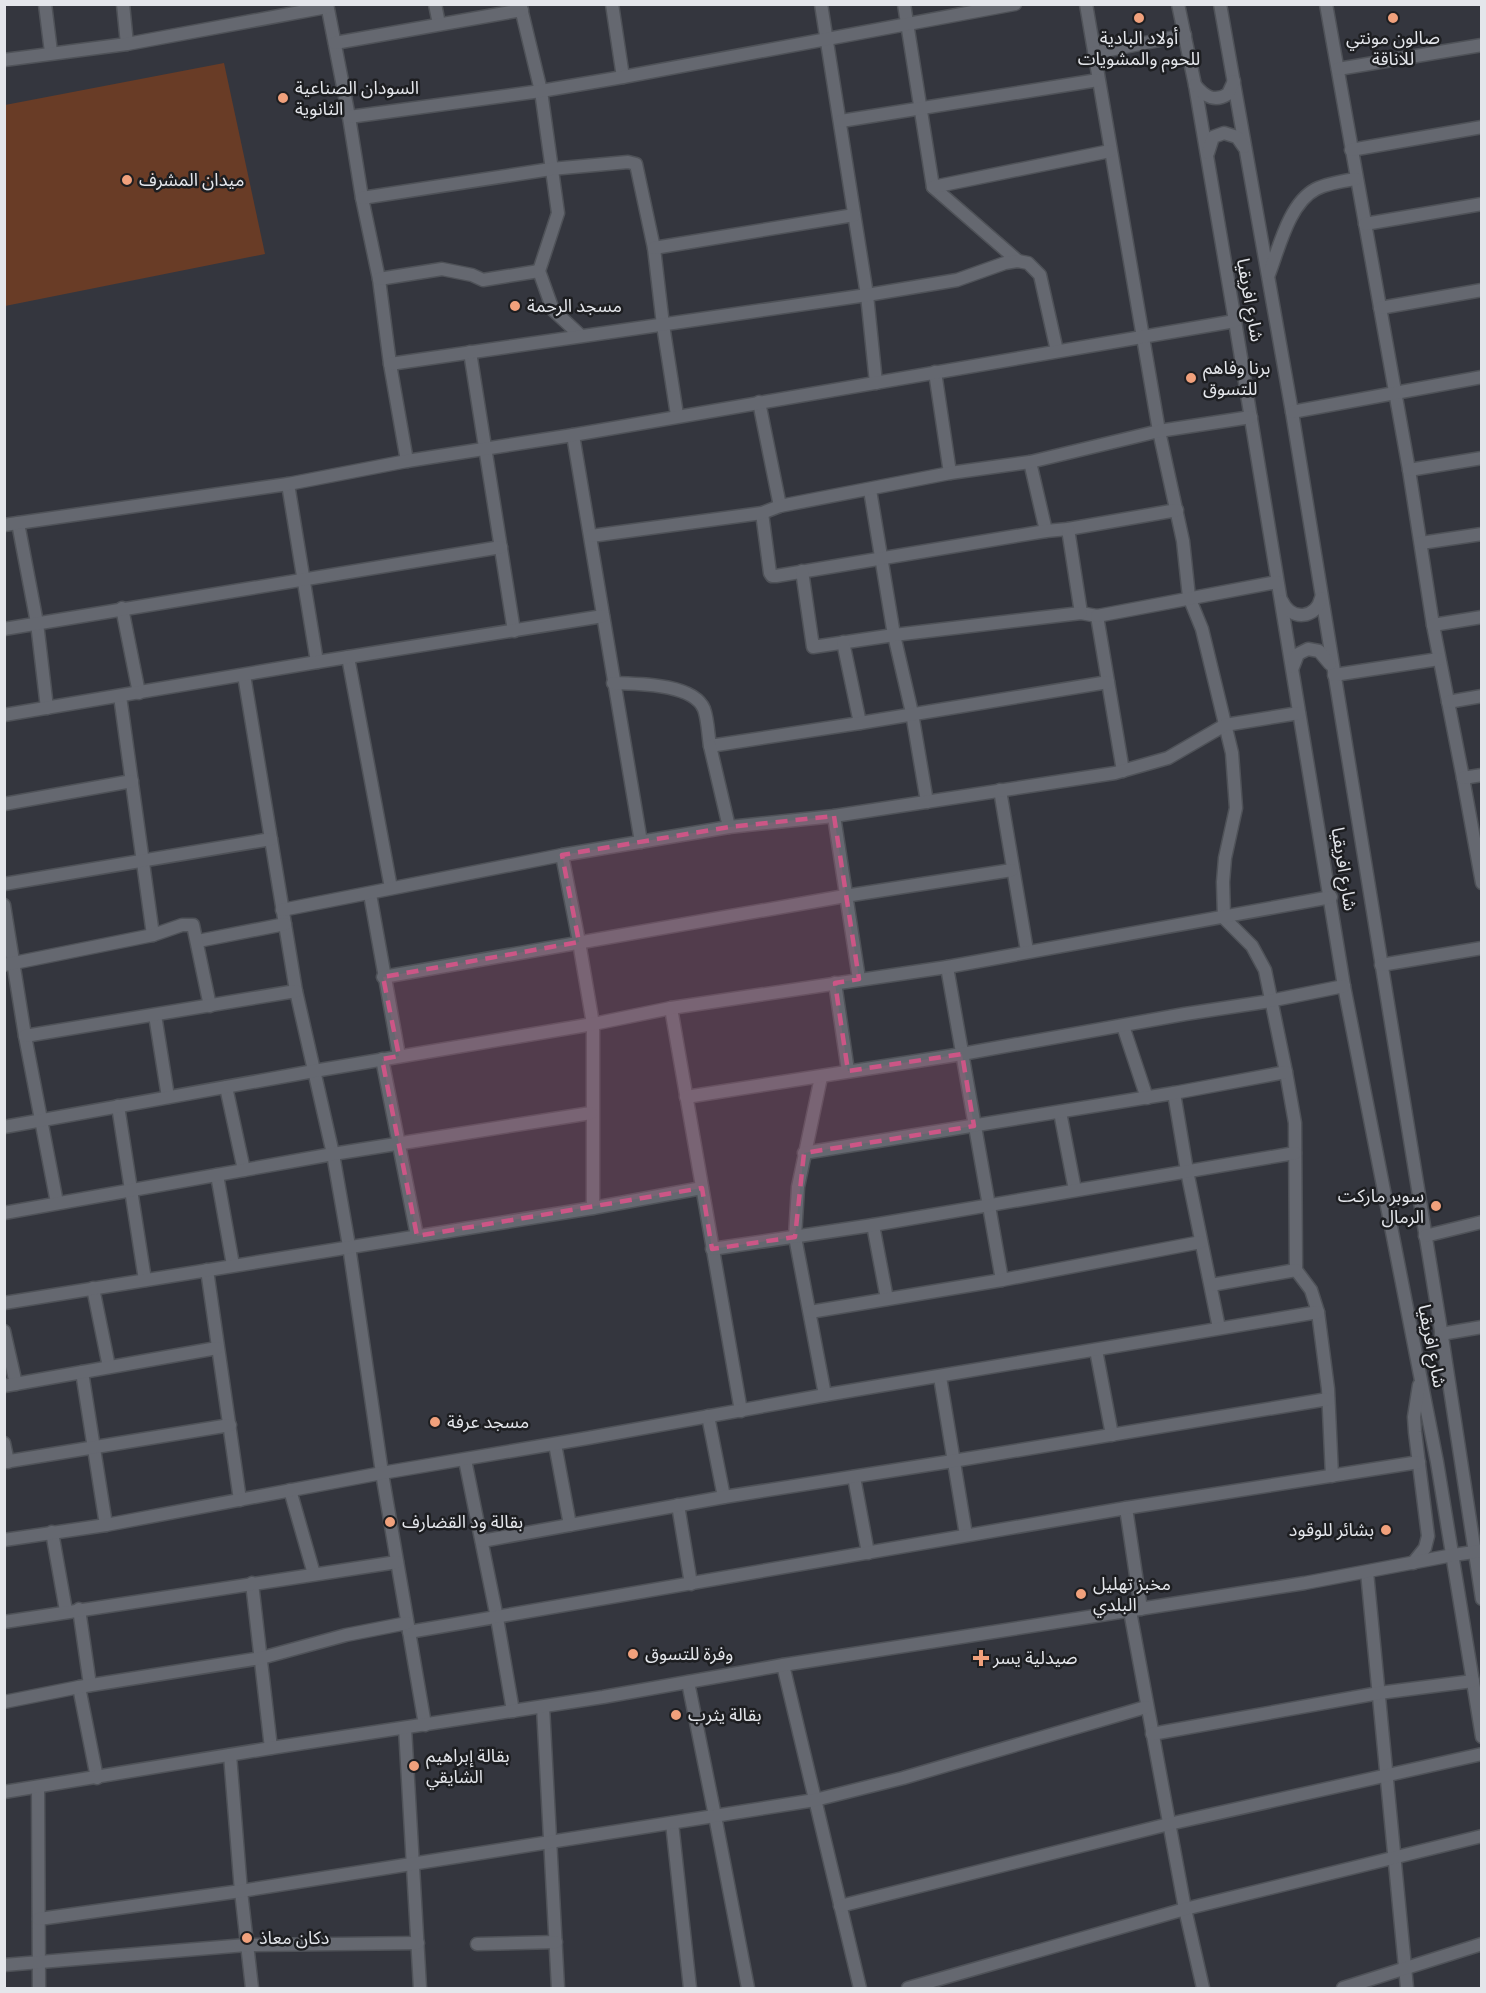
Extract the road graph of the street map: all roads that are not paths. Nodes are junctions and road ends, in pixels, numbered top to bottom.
1 (45, 4) edge
2 (123, 4) edge
3 (435, 4) edge
4 (612, 4) edge
5 (822, 4) edge
6 (904, 4) edge
7 (1015, 4) edge
8 (1086, 4) edge
9 (1178, 4) edge
10 (1220, 4) edge
11 (1326, 4) edge
12 (327, 5) edge
13 (521, 7) edge
14 (440, 24) junction
15 (908, 26) junction
16 (1185, 35) junction
17 (828, 40) junction
18 (335, 43) junction
19 (127, 44) junction
20 (1482, 45) edge
21 (51, 52) junction
22 (1094, 54) junction
23 (4, 60) edge
24 (1338, 69) junction
25 (623, 77) junction
26 (1098, 80) junction
27 (1234, 81) junction
28 (1195, 85) junction
29 (541, 91) junction
30 (921, 108) junction
31 (349, 117) junction
32 (841, 121) junction
33 (1482, 127) edge
34 (1351, 150) junction
35 (1110, 151) junction
36 (1246, 151) junction
37 (1207, 159) junction
38 (551, 169) junction
39 (1356, 179) junction
40 (933, 187) junction
41 (362, 198) junction
42 (1482, 204) edge
43 (854, 215) junction
44 (1365, 224) junction
45 (654, 248) junction
46 (1018, 261) junction
47 (539, 271) junction
48 (1269, 275) junction
49 (379, 279) junction
50 (1482, 290) edge
51 (867, 295) junction
52 (1380, 308) junction
53 (1235, 321) junction
54 (663, 325) junction
55 (580, 335) junction
56 (1143, 336) junction
57 (1057, 351) junction
58 (470, 352) junction
59 (390, 364) junction
60 (935, 372) junction
61 (1482, 377) edge
62 (876, 383) junction
63 (1394, 392) junction
64 (759, 402) junction
65 (1292, 412) junction
66 (677, 415) junction
67 (1251, 417) junction
68 (1159, 431) junction
69 (573, 435) junction
70 (486, 448) junction
71 (1482, 458) edge
72 (407, 461) junction
73 (1030, 462) junction
74 (1409, 470) junction
75 (950, 474) junction
76 (288, 484) junction
77 (870, 490) junction
78 (780, 506) junction
79 (1177, 510) junction
80 (762, 513) junction
81 (18, 522) junction
82 (4, 525) edge
83 (1068, 529) junction
84 (1046, 531) junction
85 (1482, 534) edge
86 (591, 536) junction
87 (1421, 543) junction
88 (501, 547) junction
89 (881, 560) junction
90 (802, 571) junction
91 (303, 579) junction
92 (1277, 582) junction
93 (1321, 592) junction
94 (1280, 594) junction
95 (1189, 597) junction
96 (122, 608) junction
97 (1081, 613) junction
98 (603, 616) junction
99 (1097, 616) junction
100 (1482, 617) edge
101 (37, 623) junction
102 (1433, 625) junction
103 (4, 629) edge
104 (514, 631) junction
105 (894, 635) junction
106 (843, 642) junction
107 (348, 657) junction
108 (1439, 659) junction
109 (317, 662) junction
110 (1334, 673) junction
111 (244, 675) junction
112 (1293, 675) junction
113 (1108, 681) junction
114 (613, 683) junction
115 (139, 693) junction
116 (120, 696) junction
117 (1482, 696) edge
118 (1448, 702) junction
119 (47, 708) junction
120 (912, 713) junction
121 (1299, 713) junction
122 (4, 715) edge
123 (860, 723) junction
124 (1225, 725) junction
125 (710, 746) junction
126 (1123, 771) junction
127 (1482, 775) edge
128 (1463, 778) junction
129 (132, 781) junction
130 (1000, 790) junction
131 (927, 802) junction
132 (4, 804) edge
133 (834, 816) junction
134 (729, 826) junction
135 (271, 839) junction
136 (641, 842) junction
137 (1478, 848) edge
138 (562, 855) junction
139 (144, 860) junction
140 (1012, 870) junction
141 (1482, 883) edge
142 (4, 884) edge
143 (391, 888) junction
144 (370, 894) junction
145 (845, 896) junction
146 (1331, 897) junction
147 (4, 905) edge
148 (282, 910) junction
149 (1224, 918) junction
150 (285, 924) junction
151 (153, 935) junction
152 (198, 941) junction
153 (579, 942) junction
154 (1482, 948) edge
155 (1027, 951) junction
156 (9, 964) edge
157 (1381, 965) junction
158 (947, 967) junction
159 (383, 977) junction
160 (859, 979) junction
161 (16, 980) junction
162 (835, 983) junction
163 (1344, 986) junction
164 (4, 990) edge
165 (296, 991) junction
166 (1270, 1001) junction
167 (210, 1006) junction
168 (671, 1008) junction
169 (156, 1015) junction
170 (593, 1024) junction
171 (1123, 1026) junction
172 (25, 1036) junction
173 (963, 1054) junction
174 (399, 1056) junction
175 (382, 1059) junction
176 (314, 1071) junction
177 (848, 1071) junction
178 (1286, 1072) junction
179 (821, 1077) junction
180 (226, 1087) junction
181 (1174, 1093) junction
182 (168, 1097) junction
183 (686, 1097) junction
184 (1146, 1098) junction
185 (118, 1106) junction
186 (1060, 1112) junction
187 (591, 1113) junction
188 (40, 1120) junction
189 (974, 1126) junction
190 (4, 1127) edge
191 (398, 1144) junction
192 (804, 1153) junction
193 (1295, 1153) junction
194 (333, 1155) junction
195 (244, 1170) junction
196 (1187, 1171) junction
197 (217, 1175) junction
198 (702, 1188) junction
199 (130, 1190) junction
200 (1075, 1190) junction
201 (57, 1203) junction
202 (987, 1205) junction
203 (593, 1208) junction
204 (4, 1213) edge
205 (1482, 1222) edge
206 (873, 1225) junction
207 (417, 1236) junction
208 (1425, 1236) junction
209 (795, 1237) junction
210 (1201, 1242) junction
211 (349, 1246) junction
212 (712, 1249) junction
213 (233, 1265) junction
214 (207, 1270) junction
215 (1296, 1270) junction
216 (145, 1280) junction
217 (1002, 1280) junction
218 (1211, 1285) junction
219 (93, 1288) junction
220 (887, 1299) junction
221 (4, 1303) edge
222 (810, 1312) junction
223 (1318, 1312) junction
224 (1482, 1327) edge
225 (1219, 1328) junction
226 (4, 1331) edge
227 (1442, 1334) junction
228 (217, 1348) junction
229 (1096, 1350) junction
230 (109, 1367) junction
231 (82, 1372) junction
232 (940, 1377) junction
233 (1420, 1377) junction
234 (10, 1385) edge
235 (825, 1395) junction
236 (1328, 1399) junction
237 (741, 1411) junction
238 (708, 1416) junction
239 (230, 1425) junction
240 (1112, 1435) junction
241 (4, 1443) edge
242 (555, 1444) junction
243 (93, 1447) junction
244 (465, 1460) junction
245 (953, 1461) junction
246 (6, 1462) edge
247 (1419, 1462) junction
248 (382, 1473) junction
249 (1332, 1476) junction
250 (854, 1477) junction
251 (290, 1490) junction
252 (724, 1497) junction
253 (240, 1500) junction
254 (678, 1505) junction
255 (1126, 1508) junction
256 (106, 1525) junction
257 (570, 1526) junction
258 (52, 1532) junction
259 (966, 1535) junction
260 (4, 1540) edge
261 (482, 1541) junction
262 (1478, 1552) edge
263 (868, 1553) junction
264 (1453, 1555) junction
265 (397, 1562) junction
266 (1413, 1563) junction
267 (1367, 1572) junction
268 (315, 1574) junction
269 (252, 1583) junction
270 (691, 1584) junction
271 (1482, 1599) edge
272 (79, 1609) junction
273 (1136, 1610) junction
274 (66, 1611) junction
275 (497, 1618) junction
276 (4, 1622) edge
277 (408, 1628) junction
278 (261, 1658) junction
279 (783, 1665) junction
280 (1473, 1681) junction
281 (688, 1682) junction
282 (85, 1686) junction
283 (1379, 1693) junction
284 (4, 1702) edge
285 (543, 1707) junction
286 (1146, 1707) junction
287 (513, 1711) junction
288 (425, 1725) junction
289 (405, 1728) junction
290 (1152, 1734) junction
291 (1482, 1737) edge
292 (272, 1748) junction
293 (1482, 1754) edge
294 (230, 1755) junction
295 (1386, 1777) junction
296 (97, 1778) junction
297 (38, 1788) junction
298 (4, 1792) edge
299 (815, 1800) junction
300 (715, 1816) junction
301 (672, 1823) junction
302 (1169, 1824) junction
303 (1482, 1836) edge
304 (551, 1841) junction
305 (1396, 1857) junction
306 (414, 1863) junction
307 (241, 1891) junction
308 (840, 1906) junction
309 (1185, 1909) junction
310 (39, 1919) junction
311 (556, 1942) junction
312 (418, 1943) junction
313 (477, 1944) dead end
314 (1482, 1944) edge
315 (246, 1945) junction
316 (40, 1961) junction
317 (4, 1965) edge
318 (1406, 1970) junction
319 (39, 1989) edge
320 (252, 1989) edge
321 (420, 1989) edge
322 (558, 1989) edge
323 (690, 1989) edge
324 (747, 1989) edge
325 (860, 1989) edge
326 (908, 1989) edge
327 (1203, 1989) edge
328 (1343, 1989) edge
329 (1407, 1989) edge

1 - 21 street
2 - 19 street
3 - 14 street
4 - 25 street
5 - 17 street
6 - 15 street
7 - 15 street
8 - 22 street
9 - 16 street, شارع افريقيا
10 - 27 street, شارع افريقيا
11 - 24 street
12 - 18 street
12 - 19 street
13 - 14 street
13 - 29 street
14 - 18 street
15 - 17 street
15 - 30 street
16 - 22 street
16 - 28 street, شارع افريقيا
17 - 25 street
17 - 32 street
18 - 31 street
19 - 21 street
20 - 24 street
21 - 23 street
22 - 26 street
24 - 34 street
25 - 29 street
26 - 30 street
26 - 35 street
27 - 28 street
27 - 36 street, شارع افريقيا
28 - 37 street, شارع افريقيا
29 - 31 street
29 - 38 street
30 - 32 street
30 - 40 street
31 - 41 street
32 - 43 street
33 - 34 street
34 - 39 street
35 - 40 street
35 - 56 street
36 - 37 street
36 - 48 street, شارع افريقيا
37 - 53 street, شارع افريقيا
38 - 41 street
38 - 45 street
38 - 47 street
39 - 44 street
39 - 48 street
40 - 46 street
41 - 49 street
42 - 44 street
43 - 45 street
43 - 51 street
44 - 52 street
45 - 54 street
46 - 51 street
46 - 57 street
47 - 49 street
47 - 55 street
48 - 65 street, شارع افريقيا
49 - 59 street
50 - 52 street
51 - 54 street
51 - 62 street
52 - 63 street
53 - 56 street
53 - 67 street, شارع افريقيا
54 - 55 street
54 - 66 street
55 - 58 street
56 - 57 street
56 - 68 street
57 - 60 street
58 - 59 street
58 - 70 street
59 - 72 street
60 - 62 street
60 - 75 street
61 - 63 street
62 - 64 street
63 - 65 street
63 - 74 street
64 - 66 street
64 - 78 street
65 - 93 street, شارع افريقيا
66 - 69 street
67 - 68 street
67 - 92 street, شارع افريقيا
68 - 73 street
68 - 79 street
69 - 70 street
69 - 86 street
70 - 72 street
70 - 88 street
71 - 74 street
72 - 76 street
73 - 75 street
73 - 84 street
74 - 87 street
75 - 77 street
76 - 81 street
76 - 91 street
77 - 78 street
77 - 89 street
78 - 80 street
79 - 83 street
79 - 95 street
80 - 86 street
80 - 90 street
81 - 82 street
81 - 101 street
83 - 84 street
83 - 97 street
84 - 89 street
85 - 87 street
86 - 98 street
87 - 102 street
88 - 91 street
88 - 104 street
89 - 90 street
89 - 105 street
90 - 106 street
91 - 96 street
91 - 109 street
92 - 94 street, شارع افريقيا
92 - 95 street
93 - 94 street
93 - 110 street, شارع افريقيا
94 - 112 street, شارع افريقيا
95 - 99 street
95 - 124 street
96 - 101 street
96 - 115 street
97 - 99 street
97 - 105 street
98 - 104 street
98 - 114 street
99 - 113 street
100 - 102 street
101 - 103 street
101 - 119 street
102 - 108 street
104 - 107 street
105 - 106 street
105 - 120 street
106 - 123 street
107 - 109 street
107 - 143 street
108 - 110 street
108 - 118 street
109 - 111 street
110 - 112 street
110 - 157 street, شارع افريقيا
111 - 115 street
111 - 135 street
112 - 121 street, شارع افريقيا
113 - 120 street
113 - 126 street
114 - 125 street
114 - 136 street
115 - 116 street
116 - 119 street
116 - 129 street
117 - 118 street
118 - 128 street
119 - 122 street
120 - 123 street
120 - 131 street
121 - 124 street
121 - 146 street, شارع افريقيا
123 - 125 street
124 - 126 street
124 - 149 street
125 - 134 street
126 - 130 street
127 - 128 street
128 - 137 street
129 - 132 street
129 - 139 street
130 - 131 street
130 - 140 street
131 - 133 street
133 - 134 street
133 - 145 street
134 - 136 street
135 - 139 street
135 - 148 street
136 - 138 street
137 - 141 street
138 - 143 street
138 - 153 street
139 - 142 street
139 - 151 street
140 - 145 street
140 - 155 street
143 - 144 street
144 - 148 street
144 - 159 street
145 - 153 street
145 - 160 street
146 - 149 street
146 - 163 street, شارع افريقيا
147 - 156 street
148 - 150 street
149 - 155 street
149 - 166 street
150 - 152 street
150 - 165 street
151 - 152 street
151 - 156 street
152 - 167 street
153 - 159 street
153 - 170 street
154 - 157 street
155 - 158 street
156 - 161 street
157 - 208 street, شارع افريقيا
158 - 160 street
158 - 173 street
159 - 174 street
160 - 162 street
161 - 164 street
161 - 172 street
162 - 168 street
162 - 177 street
163 - 166 street
163 - 233 street, شارع افريقيا
165 - 167 street
165 - 176 street
166 - 171 street
166 - 178 street
167 - 169 street
168 - 170 street
168 - 183 street
169 - 172 street
169 - 182 street
170 - 174 street
170 - 187 street
171 - 173 street
171 - 184 street
172 - 188 street
173 - 177 street
173 - 189 street
174 - 175 street
175 - 176 street
175 - 191 street
176 - 180 street
176 - 194 street
177 - 179 street
178 - 181 street
178 - 193 street
179 - 183 street
179 - 192 street
180 - 182 street
180 - 195 street
181 - 184 street
181 - 196 street
182 - 185 street
183 - 198 street
184 - 186 street
185 - 188 street
185 - 199 street
186 - 189 street
186 - 200 street
187 - 191 street
187 - 203 street
188 - 190 street
188 - 201 street
189 - 192 street
189 - 202 street
191 - 194 street
191 - 207 street
192 - 209 street
193 - 196 street
193 - 215 street
194 - 195 street
194 - 211 street
195 - 197 street
196 - 200 street
196 - 210 street
197 - 199 street
197 - 213 street
198 - 203 street
198 - 212 street
199 - 201 street
199 - 216 street
200 - 202 street
201 - 204 street
202 - 206 street
202 - 217 street
203 - 207 street
205 - 208 street
206 - 209 street
206 - 220 street
207 - 211 street
208 - 227 street, شارع افريقيا
209 - 212 street
209 - 222 street
210 - 217 street
210 - 218 street
211 - 213 street
211 - 248 street
212 - 237 street
213 - 214 street
214 - 216 street
214 - 228 street
215 - 218 street
215 - 223 street
216 - 219 street
217 - 220 street
218 - 225 street
219 - 221 street
219 - 230 street
220 - 222 street
222 - 235 street
223 - 225 street
223 - 236 street
224 - 227 street
225 - 229 street
226 - 234 street
227 - 262 street, شارع افريقيا
228 - 230 street
228 - 239 street
229 - 232 street
229 - 240 street
230 - 231 street
231 - 234 street
231 - 243 street
232 - 235 street
232 - 245 street
233 - 247 street
233 - 264 street, شارع افريقيا
235 - 237 street
236 - 240 street
236 - 249 street
237 - 238 street
238 - 242 street
238 - 252 street
239 - 243 street
239 - 253 street
240 - 245 street
241 - 246 street
242 - 244 street
242 - 257 street
243 - 246 street
243 - 256 street
244 - 248 street
244 - 261 street
245 - 250 street
245 - 259 street
247 - 249 street
247 - 266 street
248 - 251 street
248 - 265 street
249 - 255 street
250 - 252 street
250 - 263 street
251 - 253 street
251 - 268 street
252 - 254 street
253 - 256 street
254 - 257 street
254 - 270 street
255 - 259 street
255 - 273 street
256 - 258 street
257 - 261 street
258 - 260 street
258 - 274 street
259 - 263 street
261 - 275 street
262 - 264 street
262 - 271 street, شارع افريقيا
263 - 270 street
264 - 266 street
264 - 280 street, شارع افريقيا
265 - 268 street
265 - 277 street
266 - 267 street
267 - 273 street
267 - 283 street
268 - 269 street
269 - 272 street
269 - 278 street
270 - 275 street
272 - 274 street
272 - 282 street
273 - 279 street
273 - 286 street
274 - 276 street
275 - 277 street
275 - 287 street
277 - 278 street
277 - 288 street
278 - 282 street
278 - 292 street
279 - 281 street
279 - 299 street
280 - 283 street
280 - 291 street, شارع افريقيا
281 - 285 street
281 - 300 street
282 - 284 street
282 - 296 street
283 - 290 street
283 - 295 street
285 - 287 street
285 - 304 street
286 - 290 street
286 - 299 street
287 - 288 street
288 - 289 street
289 - 292 street
289 - 306 street
290 - 302 street
292 - 294 street
293 - 295 street
294 - 296 street
294 - 307 street
295 - 302 street
295 - 305 street
296 - 297 street
297 - 298 street
297 - 310 street
299 - 300 street
299 - 308 street
300 - 301 street
300 - 324 street
301 - 304 street
301 - 323 street
302 - 308 street
302 - 309 street
303 - 305 street
304 - 306 street
304 - 311 street
305 - 309 street
305 - 318 street
306 - 307 street
306 - 312 street
307 - 310 street
307 - 315 street
308 - 325 street
309 - 326 street
309 - 327 street
310 - 316 street
311 - 313 street
311 - 322 street
312 - 315 street
312 - 321 street
314 - 318 street
315 - 316 street
315 - 320 street
316 - 317 street
316 - 319 street
318 - 328 street
318 - 329 street

